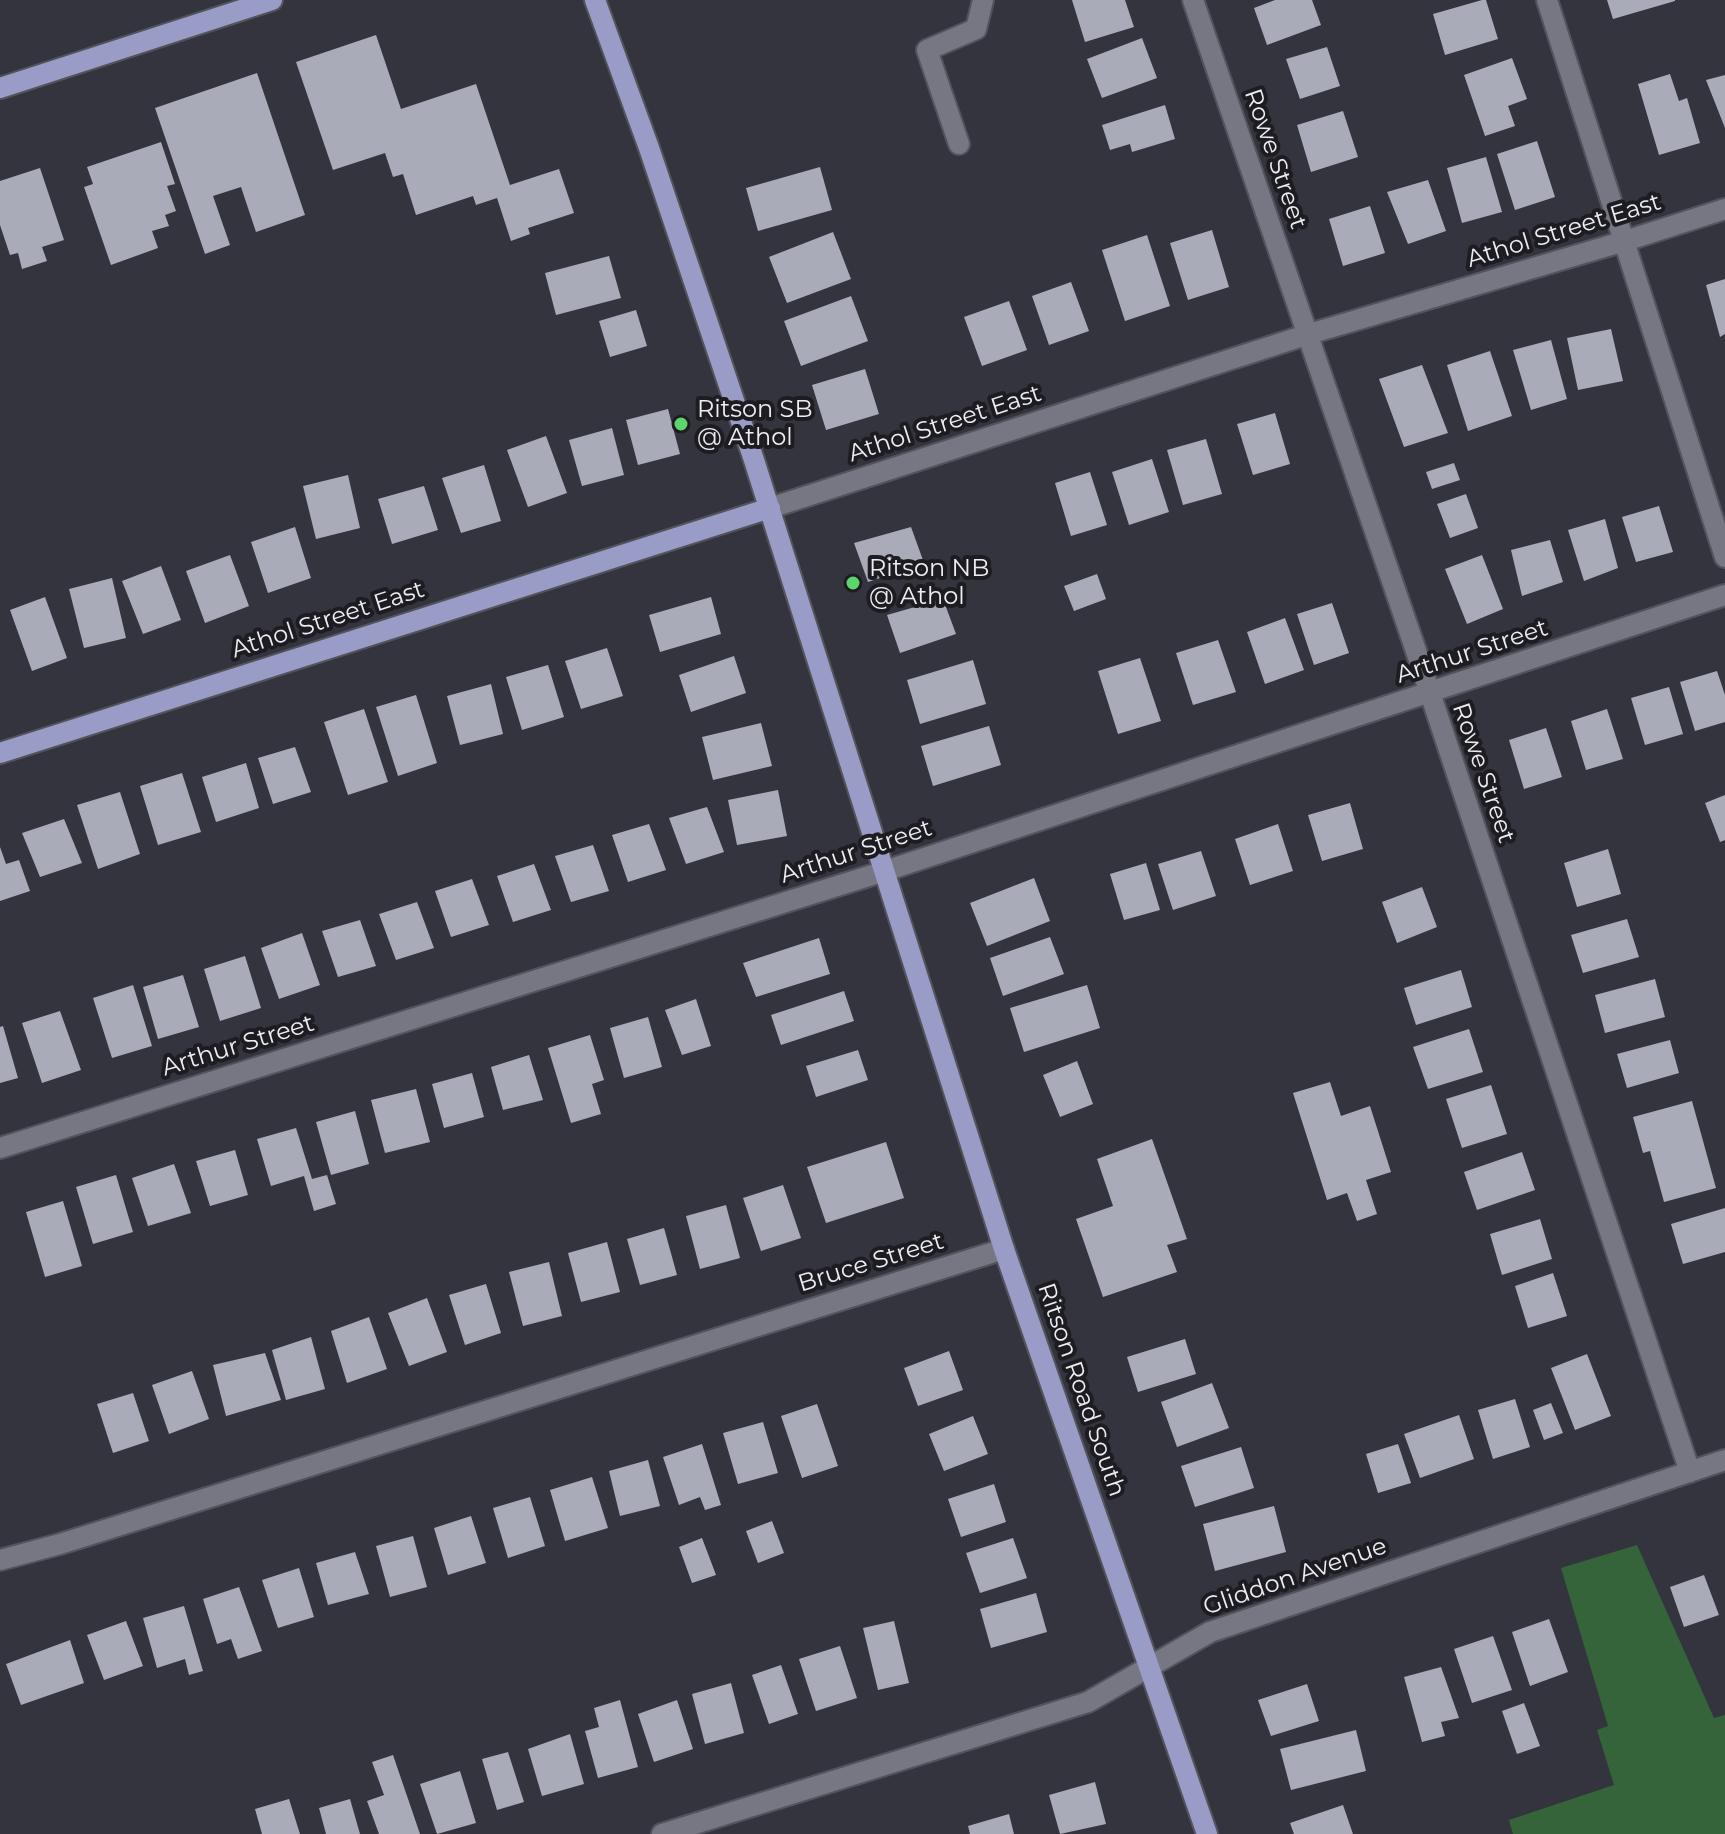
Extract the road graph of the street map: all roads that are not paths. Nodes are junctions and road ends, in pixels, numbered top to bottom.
1 (272, 0) edge
2 (595, 0) edge
3 (983, 0) edge
4 (1193, 0) edge
5 (1547, 0) edge
6 (0, 88) edge
7 (959, 144) dead end
8 (1725, 209) edge
9 (1625, 241) junction
10 (1309, 334) junction
11 (770, 508) junction
12 (1725, 557) edge
13 (1725, 595) edge
14 (1429, 693) junction
15 (0, 753) edge
16 (885, 871) junction
17 (0, 1148) edge
18 (1004, 1249) junction
19 (1725, 1460) edge
20 (1690, 1472) junction
21 (0, 1560) edge
22 (1150, 1667) junction
23 (722, 1825) edge
24 (662, 1834) edge
25 (1207, 1834) edge

1 - 6 main road
2 - 11 main road, Ritson Road South
3 - 7 street
4 - 10 street, Rowe Street
5 - 9 street
8 - 9 street, Athol Street East
9 - 10 street, Athol Street East
9 - 12 street
10 - 11 street, Athol Street East
10 - 14 street, Rowe Street
11 - 15 main road, Athol Street East
11 - 16 main road, Ritson Road South
13 - 14 street, Arthur Street
14 - 16 street, Arthur Street
14 - 20 street, Rowe Street
16 - 17 street, Arthur Street
16 - 18 main road, Ritson Road South
18 - 21 street, Bruce Street
18 - 22 main road, Ritson Road South
19 - 20 street, Gliddon Avenue
20 - 22 street, Gliddon Avenue
22 - 23 street, Gliddon Avenue
22 - 25 main road, Ritson Road South
23 - 24 street, Gliddon Avenue

